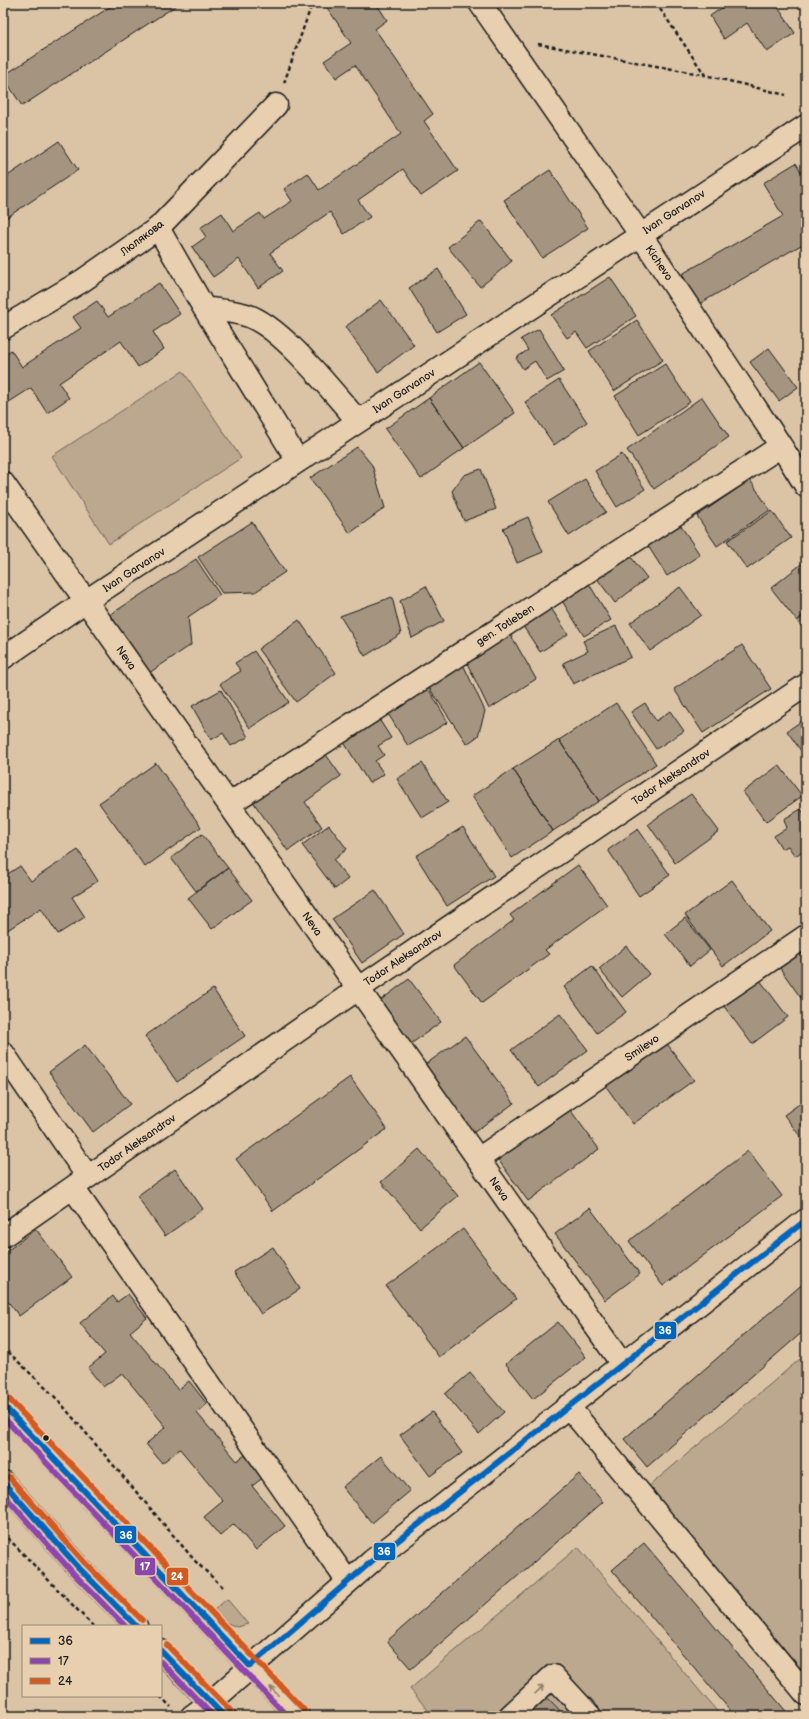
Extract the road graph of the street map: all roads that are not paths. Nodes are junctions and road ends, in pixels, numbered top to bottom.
1 (480, 3) edge
2 (276, 105) road end
3 (806, 126) edge
4 (158, 228) junction
5 (640, 234) junction
6 (204, 308) junction
7 (3, 328) edge
8 (358, 421) junction
9 (781, 446) junction
10 (298, 461) junction
11 (3, 483) edge
12 (806, 486) edge
13 (86, 601) junction
14 (3, 658) edge
15 (806, 685) edge
16 (229, 804) junction
17 (806, 936) edge
18 (358, 989) junction
19 (3, 1053) edge
20 (478, 1159) junction
21 (80, 1182) junction
22 (806, 1220) edge
23 (3, 1236) edge
24 (622, 1364) junction
25 (3, 1405) edge
26 (568, 1406) junction
27 (3, 1482) edge
28 (348, 1582) junction
29 (135, 1625) edge
30 (162, 1652) edge
31 (250, 1666) junction
32 (806, 1694) edge
33 (217, 1709) edge
34 (192, 1716) edge
35 (298, 1716) edge
36 (510, 1716) edge
37 (590, 1716) edge

1 - 5 street, Kichevo
2 - 4 street, Люлякова
3 - 5 street, Ivan Garvanov
4 - 6 street
4 - 7 street, Люлякова
5 - 8 street, Ivan Garvanov
5 - 9 street, Kichevo
6 - 8 street
6 - 10 street
8 - 10 street, Ivan Garvanov
9 - 12 street, Kichevo
9 - 16 street, gen. Totleben
10 - 13 street, Ivan Garvanov
11 - 13 street, Neva
13 - 14 street, Ivan Garvanov
13 - 16 street, Neva
15 - 18 street, Todor Aleksandrov
16 - 18 street, Neva
17 - 20 street, Smilevo
18 - 20 street, Neva
18 - 21 street, Todor Aleksandrov
19 - 21 street
20 - 24 street, Neva
21 - 23 street, Todor Aleksandrov
21 - 28 street
22 - 24 street
24 - 26 street
25 - 31 street
26 - 28 street
26 - 32 street
27 - 29 street
28 - 31 street
30 - 33 street
31 - 33 street
35 -> 31 street
33 - 34 street
36 -> 37 street

